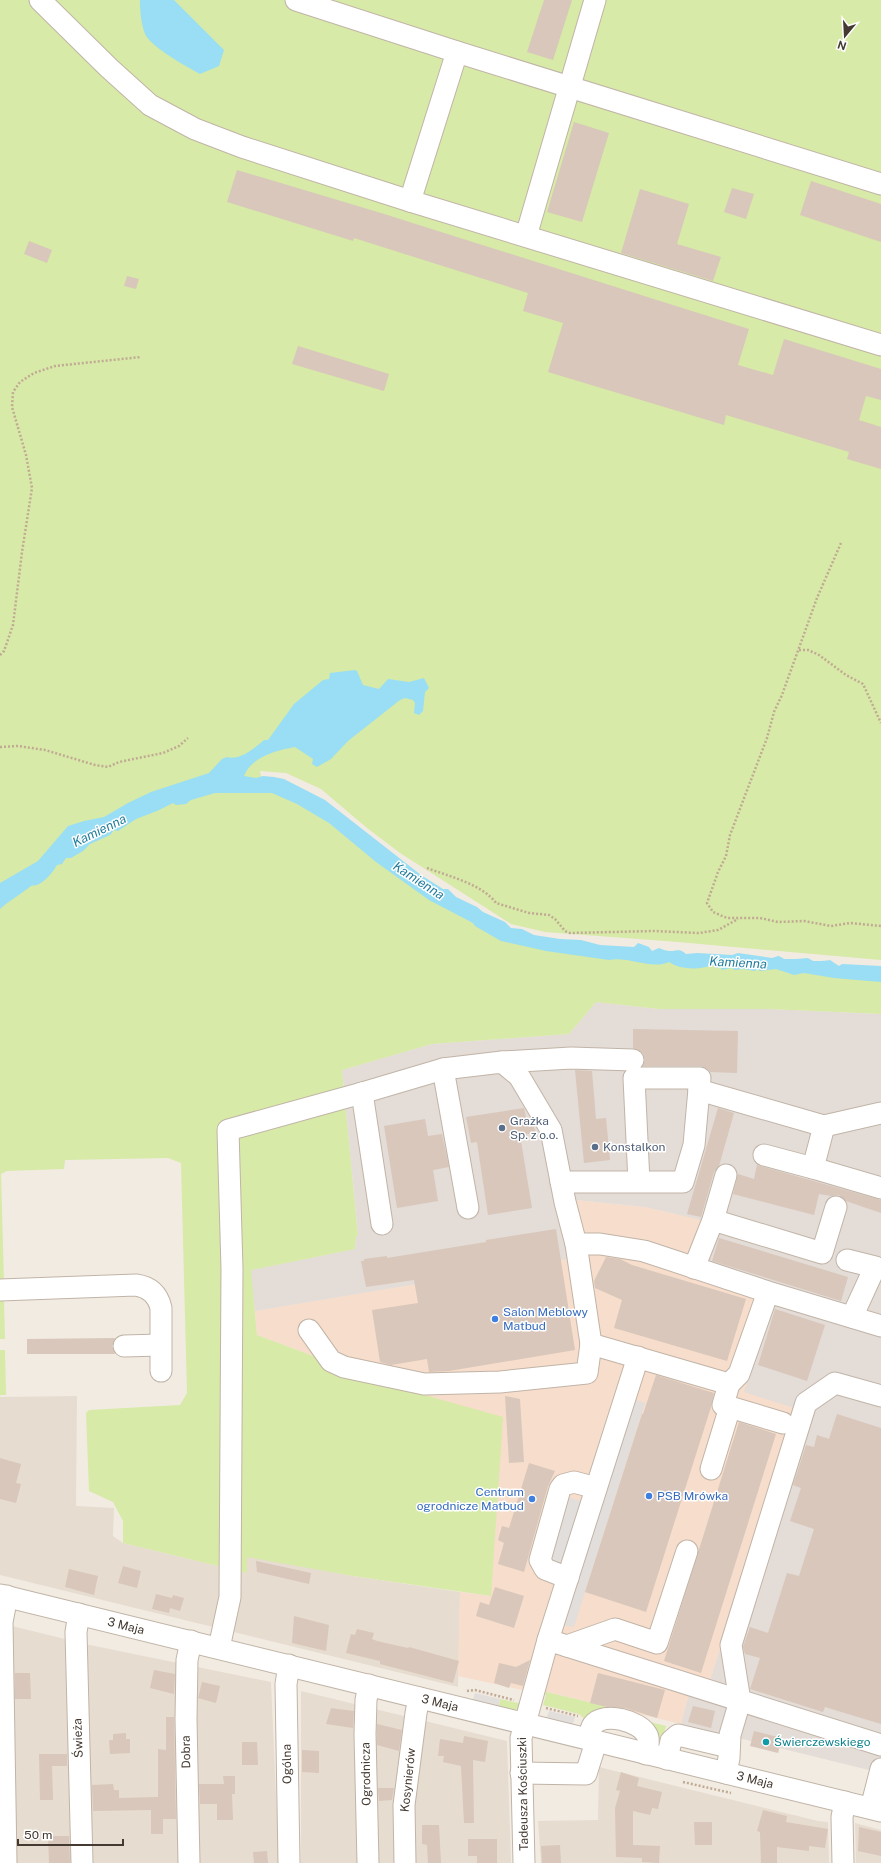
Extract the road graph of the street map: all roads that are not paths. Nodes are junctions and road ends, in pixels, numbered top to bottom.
1 (40, 0) edge
2 (296, 0) edge
3 (595, 0) edge
4 (334, 7) edge
5 (457, 52) junction
6 (569, 87) junction
7 (881, 184) edge
8 (410, 201) junction
9 (526, 236) junction
10 (881, 345) edge
11 (632, 1060) dead end
12 (502, 1062) junction
13 (443, 1069) junction
14 (699, 1090) junction
15 (362, 1093) junction
16 (881, 1113) edge
17 (824, 1126) junction
18 (764, 1155) dead end
19 (813, 1168) junction
20 (726, 1175) dead end
21 (561, 1182) junction
22 (639, 1182) junction
23 (881, 1188) edge
24 (836, 1207) dead end
25 (468, 1208) dead end
26 (713, 1220) junction
27 (382, 1224) dead end
28 (576, 1244) junction
29 (848, 1260) dead end
30 (878, 1262) edge
31 (694, 1268) junction
32 (0, 1290) edge
33 (768, 1292) junction
34 (852, 1317) junction
35 (881, 1326) edge
36 (309, 1330) dead end
37 (591, 1344) junction
38 (160, 1345) junction
39 (124, 1346) dead end
40 (638, 1356) junction
41 (161, 1371) dead end
42 (729, 1384) junction
43 (881, 1396) edge
44 (730, 1407) junction
45 (783, 1423) dead end
46 (711, 1469) dead end
47 (596, 1488) junction
48 (687, 1551) dead end
49 (568, 1578) junction
50 (4, 1595) edge
51 (79, 1614) junction
52 (191, 1641) junction
53 (557, 1643) junction
54 (220, 1648) junction
55 (289, 1665) junction
56 (369, 1685) junction
57 (419, 1698) junction
58 (740, 1701) junction
59 (525, 1724) junction
60 (592, 1741) junction
61 (881, 1745) edge
62 (729, 1746) junction
63 (646, 1754) junction
64 (666, 1759) junction
65 (881, 1769) edge
66 (522, 1773) junction
67 (726, 1773) junction
68 (845, 1802) junction
69 (876, 1810) edge
70 (6, 1863) edge
71 (82, 1863) edge
72 (189, 1863) edge
73 (289, 1863) edge
74 (368, 1863) edge
75 (405, 1863) edge
76 (524, 1863) edge
77 (843, 1863) edge

1 - 8 street
2 - 4 street
3 - 6 street
4 - 5 street
5 - 6 street
5 - 8 street
6 - 7 street
6 - 9 street
8 - 9 street
9 - 10 street
11 - 12 street
12 - 13 street
12 - 21 street
13 - 15 street
13 - 25 street
14 - 17 street
14 - 22 street
14 - 22 street
15 - 27 street
15 - 54 street
16 - 17 street
17 - 19 street
18 - 19 street
19 - 23 street
20 - 26 street
21 - 22 street
21 - 28 street
24 - 26 street
26 - 31 street
28 - 31 street
28 - 37 street
29 - 30 street
30 - 34 street
31 - 33 street
32 - 38 street
33 - 34 street
33 - 42 street
34 - 35 street
36 - 37 street
37 - 40 street
38 - 39 street
38 - 41 street
40 - 42 street
40 - 47 street, Tadeusza Kościuszki
42 - 44 street
43 - 58 street
44 - 45 street
44 - 46 street
47 - 49 street, Tadeusza Kościuszki
47 - 49 street
48 - 53 street
49 - 53 street, Tadeusza Kościuszki
50 - 51 street, 3 Maja
50 - 70 street
51 - 52 street, 3 Maja
51 - 71 street, Świeża
52 - 54 street, 3 Maja
52 - 72 street, Dobra
53 - 58 street
53 - 59 street, Tadeusza Kościuszki
54 - 55 street, 3 Maja
55 - 56 street, 3 Maja
55 - 73 street, Ogólna
56 - 57 street, 3 Maja
56 - 74 street, Ogrodnicza
57 - 59 street, 3 Maja
57 - 75 street, Kosynierów
58 - 61 street
58 - 62 street
59 - 60 street, 3 Maja
59 - 66 street, Tadeusza Kościuszki
60 - 63 street, 3 Maja
60 - 63 street
60 - 66 street
62 - 64 street
62 - 67 street
63 - 64 street, 3 Maja
64 - 67 street, 3 Maja
65 - 69 street
66 - 76 street, Tadeusza Kościuszki
67 - 68 street, 3 Maja
68 - 69 street, 3 Maja
68 - 77 street

